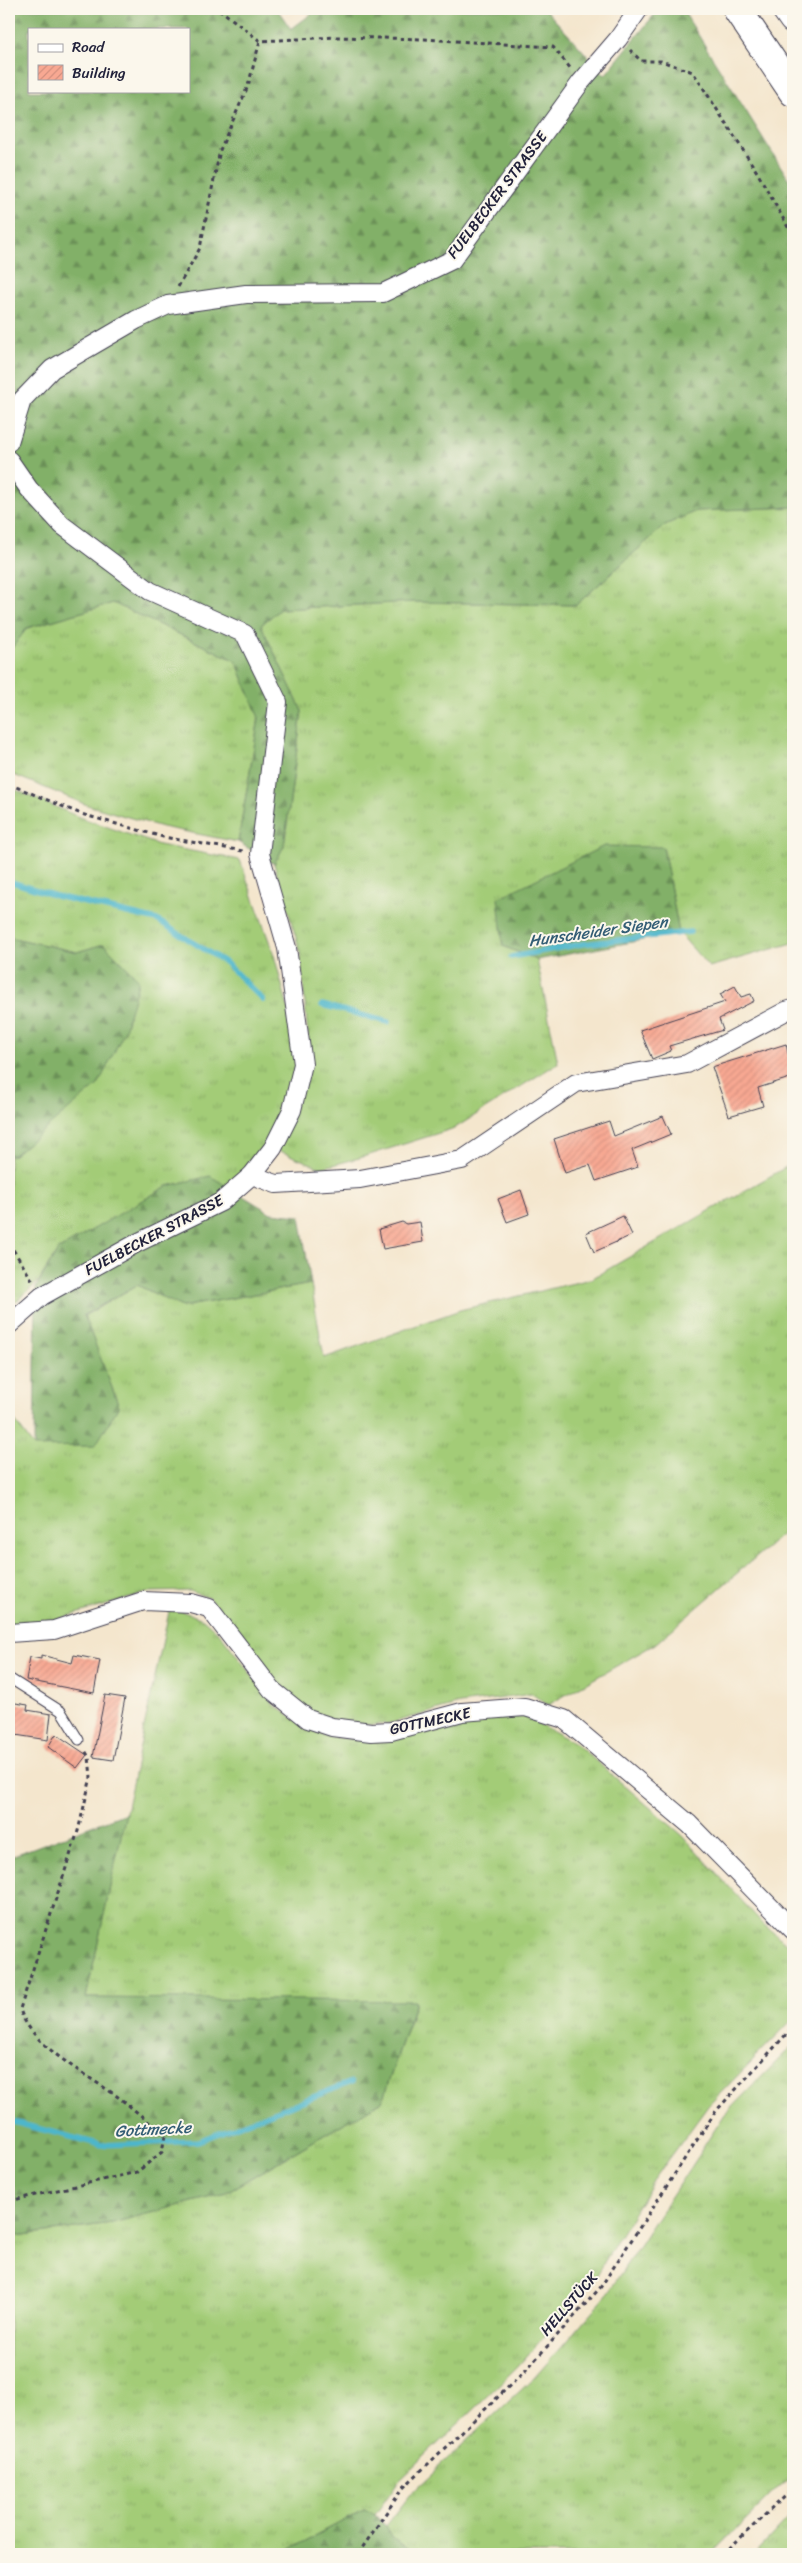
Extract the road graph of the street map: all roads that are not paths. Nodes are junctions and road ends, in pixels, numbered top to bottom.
1 (737, 9) edge
2 (786, 9) edge
3 (637, 11) edge
4 (793, 19) edge
5 (793, 92) edge
6 (9, 442) edge
7 (9, 460) edge
8 (793, 1009) edge
9 (252, 1176) junction
10 (9, 1325) edge
11 (9, 1634) edge
12 (9, 1678) edge
13 (79, 1740) road end
14 (793, 1930) edge

1 - 5 highway
2 - 4 highway
3 - 6 street, FUELBECKER STRASSE
7 - 9 street, FUELBECKER STRASSE
8 - 9 street
9 - 10 street, FUELBECKER STRASSE
11 - 14 street, GOTTMECKE
12 - 13 lane

